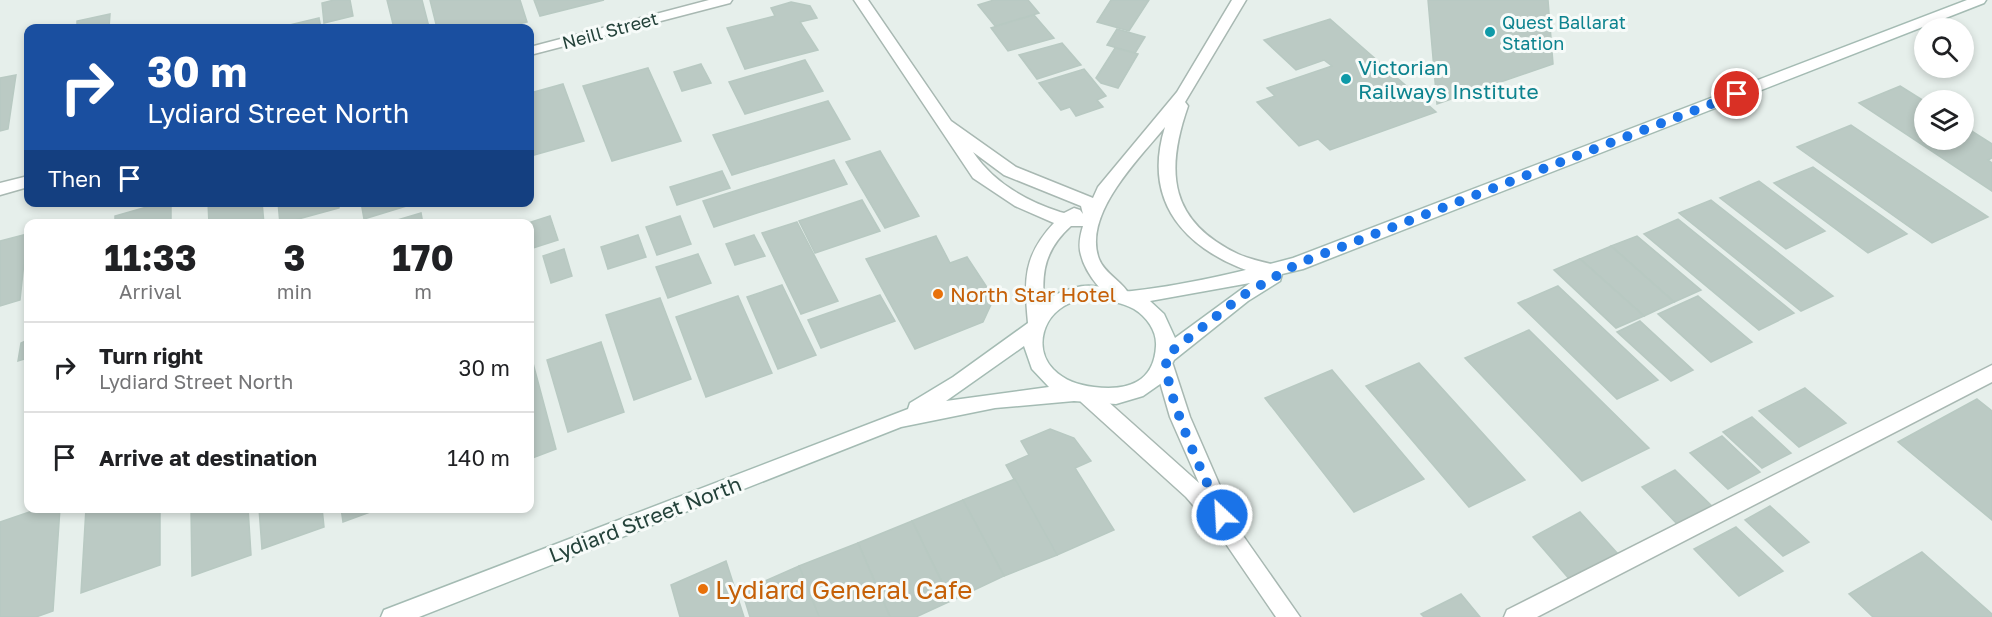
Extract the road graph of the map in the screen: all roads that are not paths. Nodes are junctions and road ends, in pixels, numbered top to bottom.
1 (725, 0) edge
2 (861, 0) edge
3 (1239, 0) edge
4 (1979, 0) edge
5 (534, 50) edge
6 (1183, 95) junction
7 (948, 125) junction
8 (24, 183) edge
9 (0, 189) edge
10 (1090, 211) junction
11 (1067, 220) junction
12 (1297, 264) junction
13 (1272, 271) junction
14 (1124, 296) junction
15 (1036, 325) junction
16 (1166, 360) junction
17 (1992, 373) edge
18 (1083, 394) junction
19 (898, 420) junction
20 (1231, 534) junction
21 (392, 617) edge
22 (1289, 617) edge
23 (1515, 617) edge

1 - 5 street, Neill Street
2 - 7 street
3 - 6 street
4 - 12 street
6 - 10 street
6 - 13 street
7 - 10 street
7 - 11 street
8 - 9 street
10 - 11 street
10 - 14 street
11 - 15 street
12 - 13 street
12 - 16 street
13 - 14 street
14 - 15 street
14 - 16 street
15 - 18 street
15 - 19 street, Lydiard Street North
16 - 18 street
16 - 20 street
17 - 23 street
18 - 19 street, Lydiard Street North
18 - 20 street
19 - 21 street, Lydiard Street North
20 - 22 street

